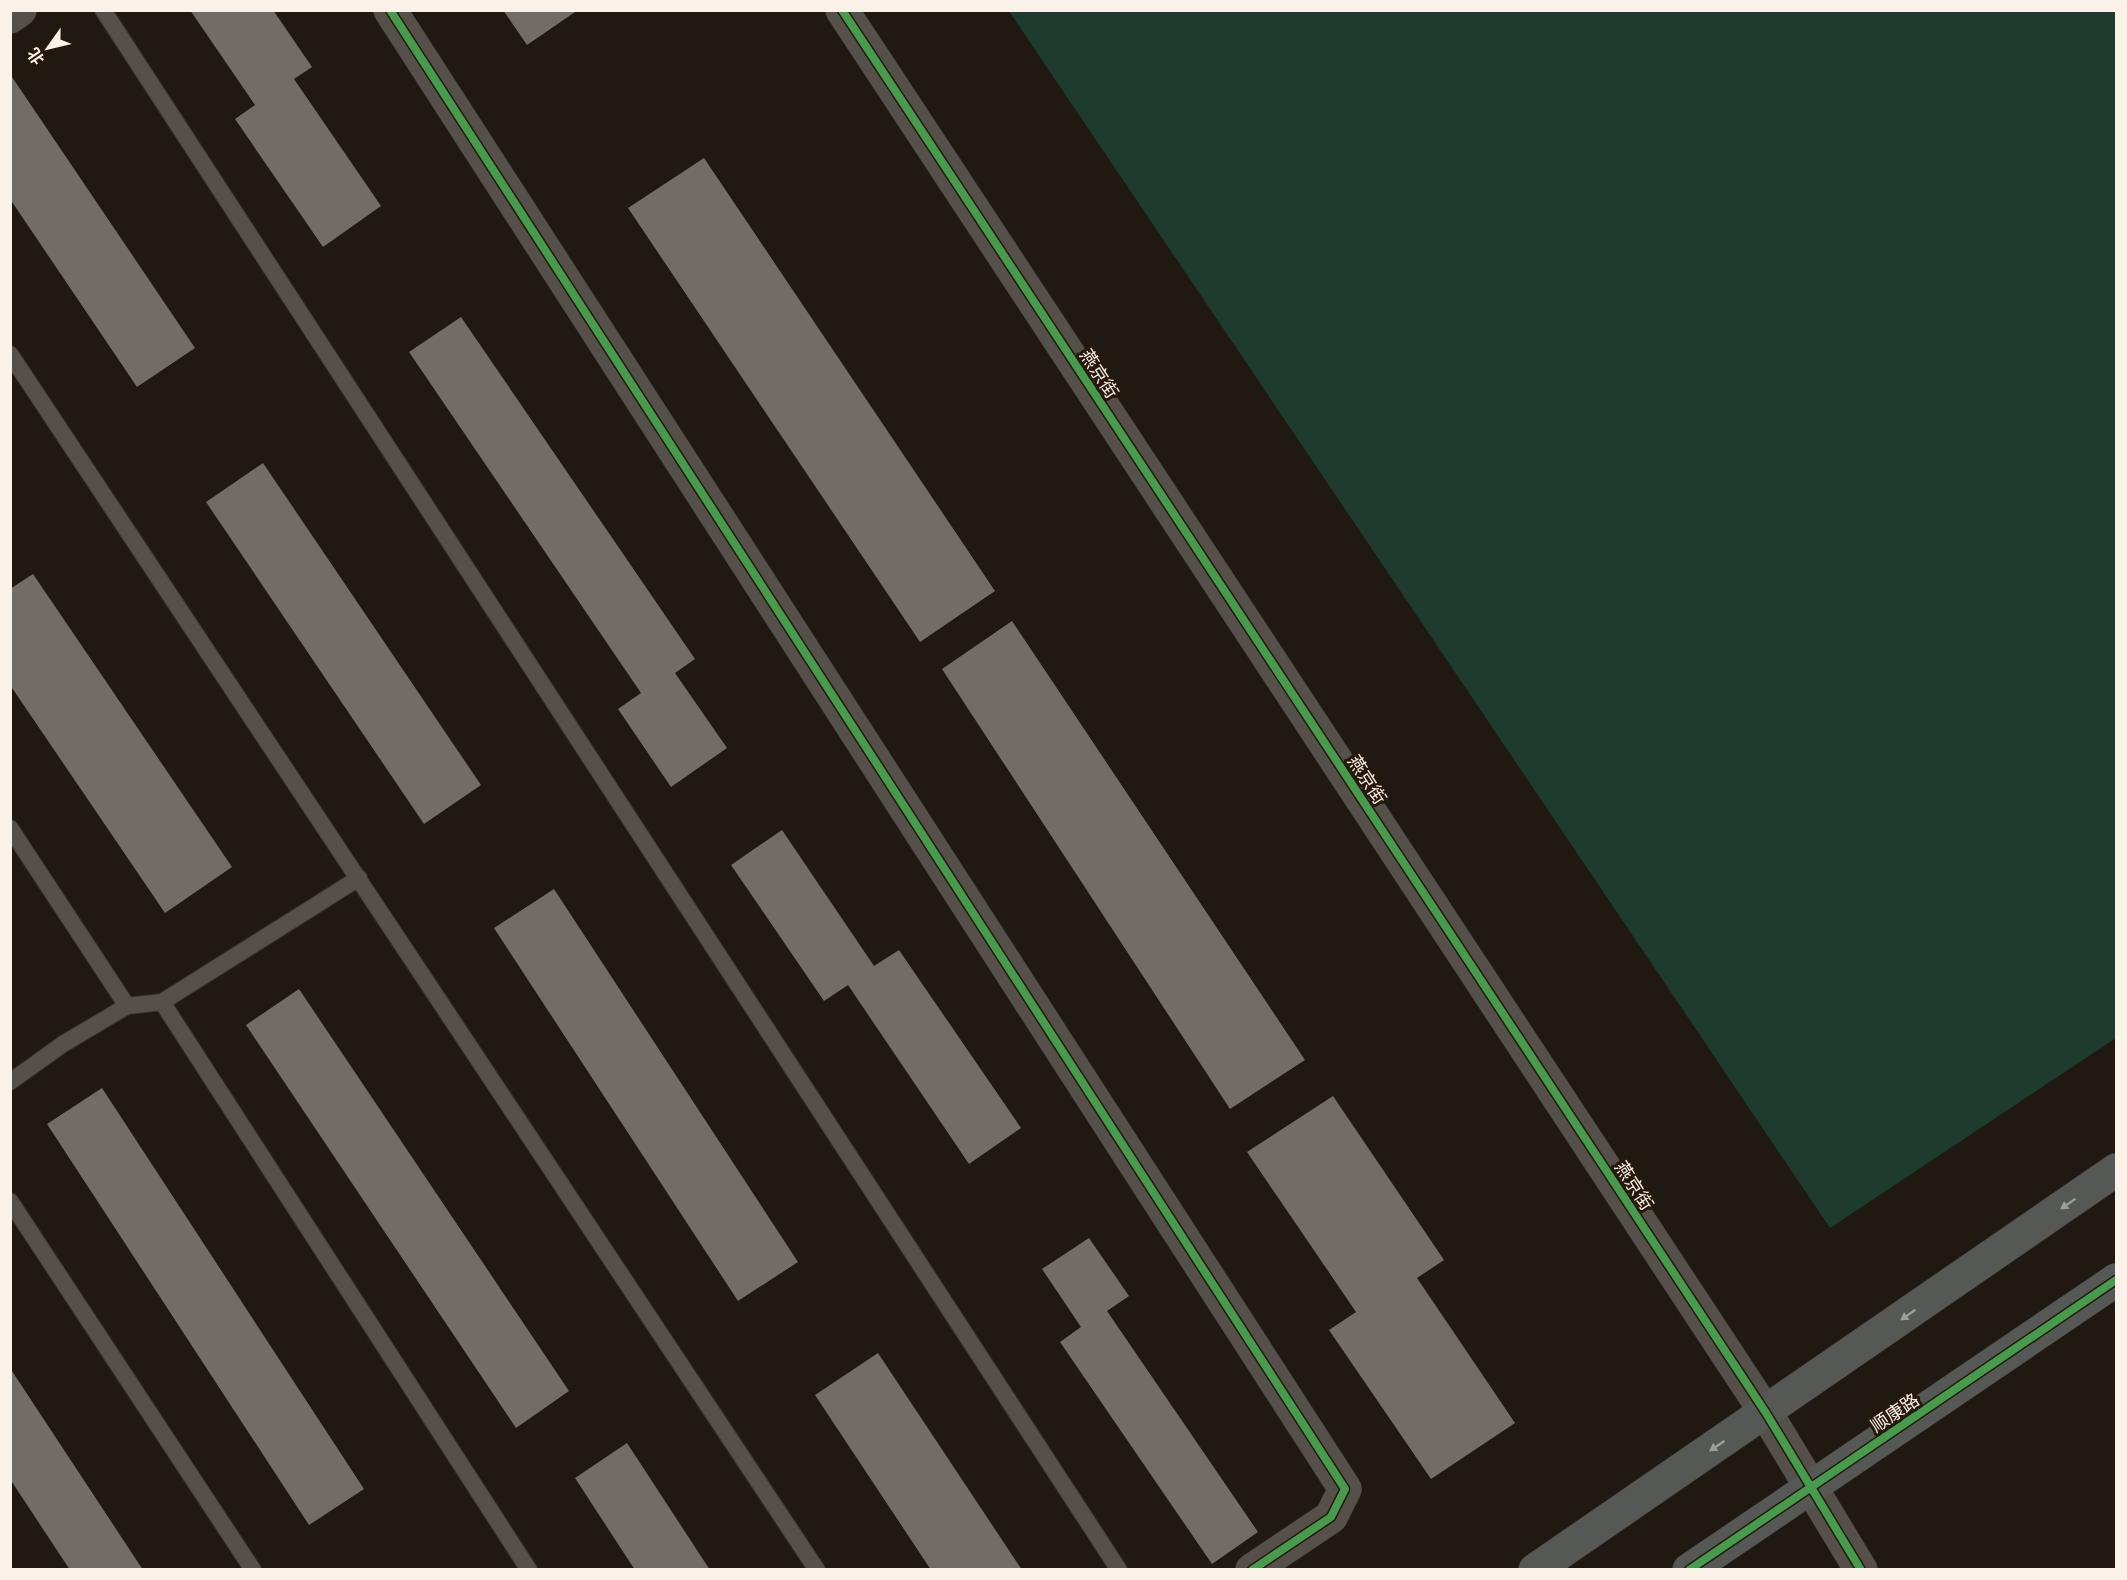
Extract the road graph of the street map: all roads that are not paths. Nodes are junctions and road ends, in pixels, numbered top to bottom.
1 (20, 10) edge
2 (103, 10) edge
3 (390, 10) edge
4 (842, 10) edge
5 (10, 17) edge
6 (10, 354) edge
7 (10, 828) edge
8 (359, 878) junction
9 (162, 1002) junction
10 (128, 1006) junction
11 (10, 1083) edge
12 (2116, 1170) edge
13 (10, 1201) edge
14 (2116, 1280) edge
15 (1766, 1413) junction
16 (1813, 1488) junction
17 (253, 1569) edge
18 (529, 1569) edge
19 (817, 1569) edge
20 (1119, 1569) edge
21 (1252, 1569) edge
22 (1535, 1569) edge
23 (1689, 1569) edge
24 (1861, 1569) edge

1 - 5 street
2 - 20 lane
3 - 21 street
4 - 15 street, 燕京街
6 - 8 lane
7 - 10 lane
8 - 9 lane
8 - 19 lane
9 - 10 lane
9 - 18 lane
10 - 11 lane
12 -> 15 main road
13 - 17 lane
14 - 16 main road, 顺康路
15 - 16 street, 燕京街
15 -> 22 main road
16 - 23 main road, 顺康路
16 - 24 street, 燕京街

